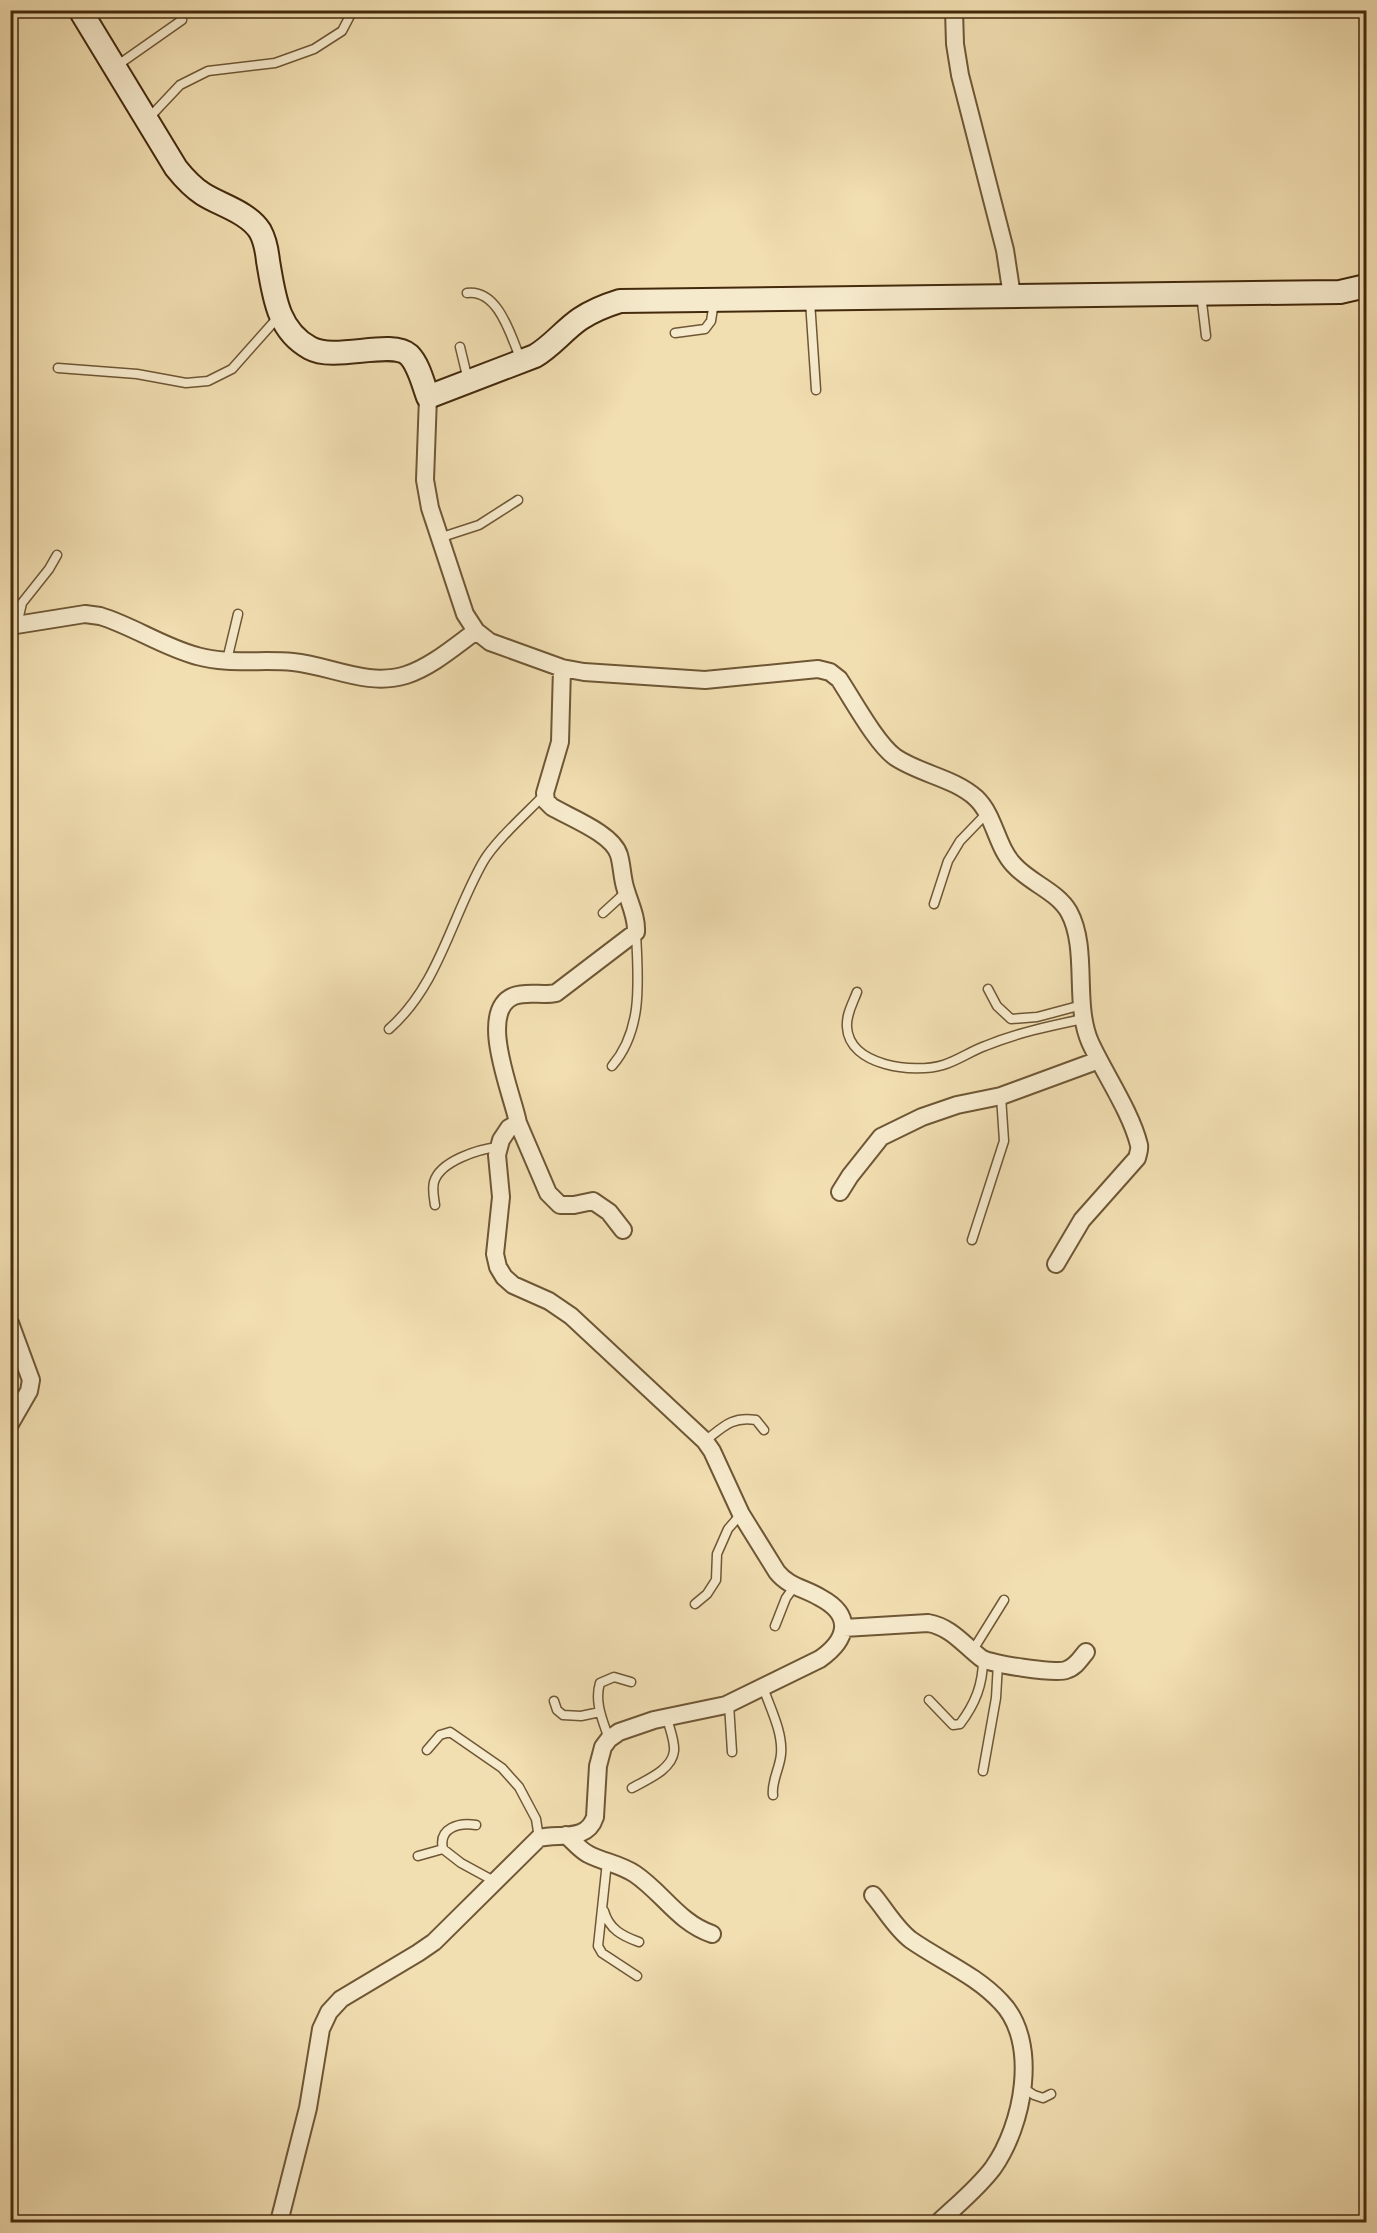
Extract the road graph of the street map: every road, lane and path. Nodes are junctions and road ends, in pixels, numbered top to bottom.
1 (80, 10) edge
2 (353, 10) edge
3 (954, 10) edge
4 (182, 20) dead end
5 (114, 67) junction
6 (147, 121) junction
7 (1366, 286) edge
8 (467, 293) dead end
9 (1201, 294) junction
10 (1012, 296) junction
11 (715, 298) junction
12 (810, 298) junction
13 (280, 315) junction
14 (675, 333) dead end
15 (1206, 336) dead end
16 (460, 347) dead end
17 (521, 360) junction
18 (58, 368) dead end
19 (468, 381) junction
20 (816, 390) dead end
21 (428, 397) junction
22 (518, 500) dead end
23 (440, 538) junction
24 (57, 555) dead end
25 (238, 614) dead end
26 (14, 626) edge
27 (476, 631) junction
28 (227, 660) junction
29 (562, 668) junction
30 (545, 794) junction
31 (987, 813) junction
32 (626, 892) junction
33 (934, 904) dead end
34 (603, 913) dead end
35 (636, 932) junction
36 (988, 989) dead end
37 (857, 992) dead end
38 (1082, 1012) junction
39 (389, 1029) dead end
40 (1099, 1060) junction
41 (612, 1066) dead end
42 (1001, 1096) junction
43 (518, 1123) junction
44 (498, 1147) junction
45 (840, 1192) dead end
46 (435, 1205) dead end
47 (623, 1230) dead end
48 (972, 1240) dead end
49 (1056, 1264) dead end
50 (10, 1323) edge
51 (10, 1424) edge
52 (764, 1430) dead end
53 (705, 1441) junction
54 (741, 1514) junction
55 (794, 1587) junction
56 (1004, 1600) dead end
57 (695, 1604) dead end
58 (775, 1626) dead end
59 (844, 1628) junction
60 (1086, 1652) dead end
61 (985, 1657) junction
62 (630, 1682) dead end
63 (763, 1687) junction
64 (929, 1700) dead end
65 (554, 1701) dead end
66 (729, 1703) junction
67 (600, 1712) junction
68 (667, 1718) junction
69 (609, 1738) junction
70 (427, 1750) dead end
71 (732, 1752) dead end
72 (983, 1771) dead end
73 (632, 1788) dead end
74 (773, 1796) dead end
75 (476, 1825) dead end
76 (567, 1835) junction
77 (539, 1838) junction
78 (442, 1849) junction
79 (417, 1857) dead end
80 (607, 1861) junction
81 (494, 1881) junction
82 (873, 1895) dead end
83 (603, 1908) junction
84 (712, 1934) dead end
85 (639, 1942) dead end
86 (637, 1976) dead end
87 (1022, 2086) junction
88 (1051, 2094) dead end
89 (279, 2223) edge
90 (939, 2223) edge

1 - 5 street
2 - 6 lane
3 - 10 street
4 - 5 lane
5 - 6 street
6 - 13 street
7 - 9 street
8 - 17 lane
9 - 10 street
9 - 15 lane
10 - 12 street
11 - 12 street
11 - 14 lane
11 - 17 street
12 - 20 lane
13 - 18 lane
13 - 21 street
16 - 19 lane
17 - 19 street
19 - 21 street
21 - 23 street
22 - 23 lane
23 - 27 street
24 - 26 lane
25 - 28 lane
26 - 28 street
27 - 28 street
27 - 29 street
29 - 30 street
29 - 31 street
30 - 32 street
30 - 39 lane
31 - 33 lane
31 - 38 street
32 - 34 lane
32 - 35 street
35 - 41 lane
35 - 43 street
36 - 38 lane
37 - 38 lane
38 - 40 street
40 - 42 street
40 - 49 street
42 - 45 street
42 - 48 lane
43 - 44 street
43 - 47 street
44 - 46 lane
44 - 53 street
50 - 51 street
52 - 53 lane
53 - 54 street
54 - 55 street
54 - 57 lane
55 - 58 lane
55 - 59 street
56 - 61 lane
59 - 61 street
59 - 63 street
60 - 61 street
61 - 64 lane
61 - 72 lane
62 - 67 lane
63 - 66 street
63 - 74 lane
65 - 67 lane
66 - 68 street
66 - 71 lane
67 - 69 lane
68 - 69 street
68 - 73 lane
69 - 76 street
70 - 77 lane
75 - 78 lane
76 - 77 street
76 - 80 street
77 - 81 street
78 - 79 lane
78 - 81 lane
80 - 83 lane
80 - 84 street
81 - 89 street
82 - 87 street
83 - 85 lane
83 - 86 lane
87 - 88 lane
87 - 90 street

